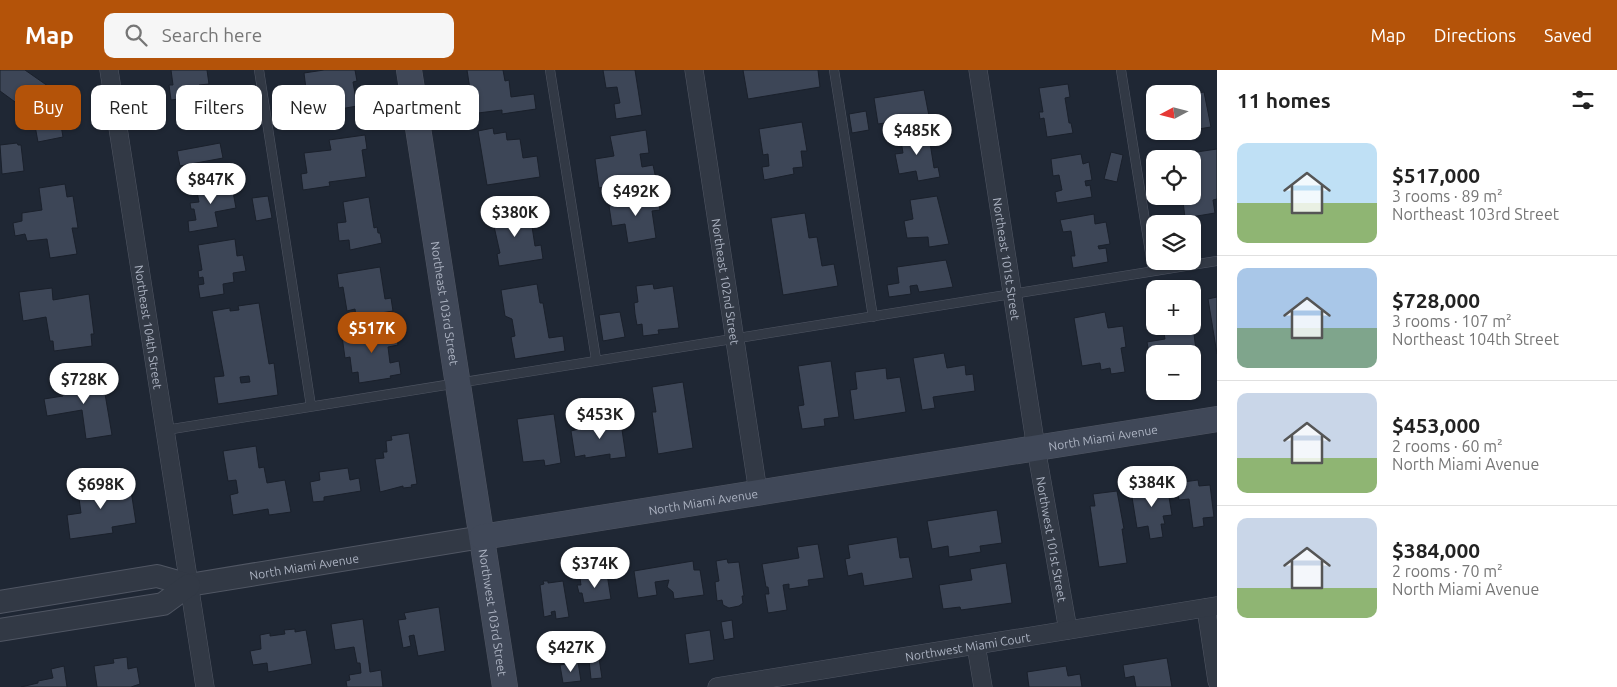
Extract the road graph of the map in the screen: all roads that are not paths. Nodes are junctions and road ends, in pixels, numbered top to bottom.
1 (109, 70) edge
2 (259, 70) edge
3 (409, 70) edge
4 (550, 70) edge
5 (694, 70) edge
6 (834, 70) edge
7 (978, 70) edge
8 (1121, 70) edge
9 (1217, 261) edge
10 (1153, 271) junction
11 (1013, 294) junction
12 (873, 316) junction
13 (735, 338) junction
14 (596, 359) junction
15 (458, 382) junction
16 (311, 406) junction
17 (1217, 419) edge
18 (166, 430) junction
19 (1036, 448) junction
20 (758, 492) junction
21 (482, 537) junction
22 (189, 585) junction
23 (0, 602) edge
24 (1211, 607) edge
25 (0, 630) edge
26 (1068, 630) junction
27 (976, 645) junction
28 (1217, 682) edge
29 (746, 685) edge
30 (205, 687) edge
31 (505, 687) edge
32 (717, 687) edge
33 (983, 687) edge

1 - 18 street, Northeast 104th Street
2 - 16 lane
3 - 15 main road, Northeast 103rd Street
4 - 14 lane
5 - 13 street, Northeast 102nd Street
6 - 12 lane
7 - 11 street, Northeast 101st Street
8 - 10 lane
9 - 10 lane
10 - 11 lane
11 - 12 lane
11 - 19 street, Northeast 101st Street
12 - 13 lane
13 - 14 lane
13 - 20 street, Northeast 102nd Street
14 - 15 lane
15 - 16 lane
15 - 21 main road, Northeast 103rd Street
16 - 18 lane
17 - 19 main road, North Miami Avenue
18 - 22 street, Northeast 104th Street
19 - 20 main road, North Miami Avenue
19 - 26 street, Northwest 101st Street
20 - 21 main road, North Miami Avenue
21 - 22 street, North Miami Avenue
21 - 31 main road, Northwest 103rd Street
22 - 23 street, North Miami Avenue
22 - 25 street, North Miami Avenue
22 - 30 street, Northeast 104th Street
24 - 26 street, Northwest Miami Court
24 - 28 street
26 - 27 street, Northwest Miami Court
27 - 29 street, Northwest Miami Court
27 - 33 street
29 - 32 street, Northwest Miami Court

